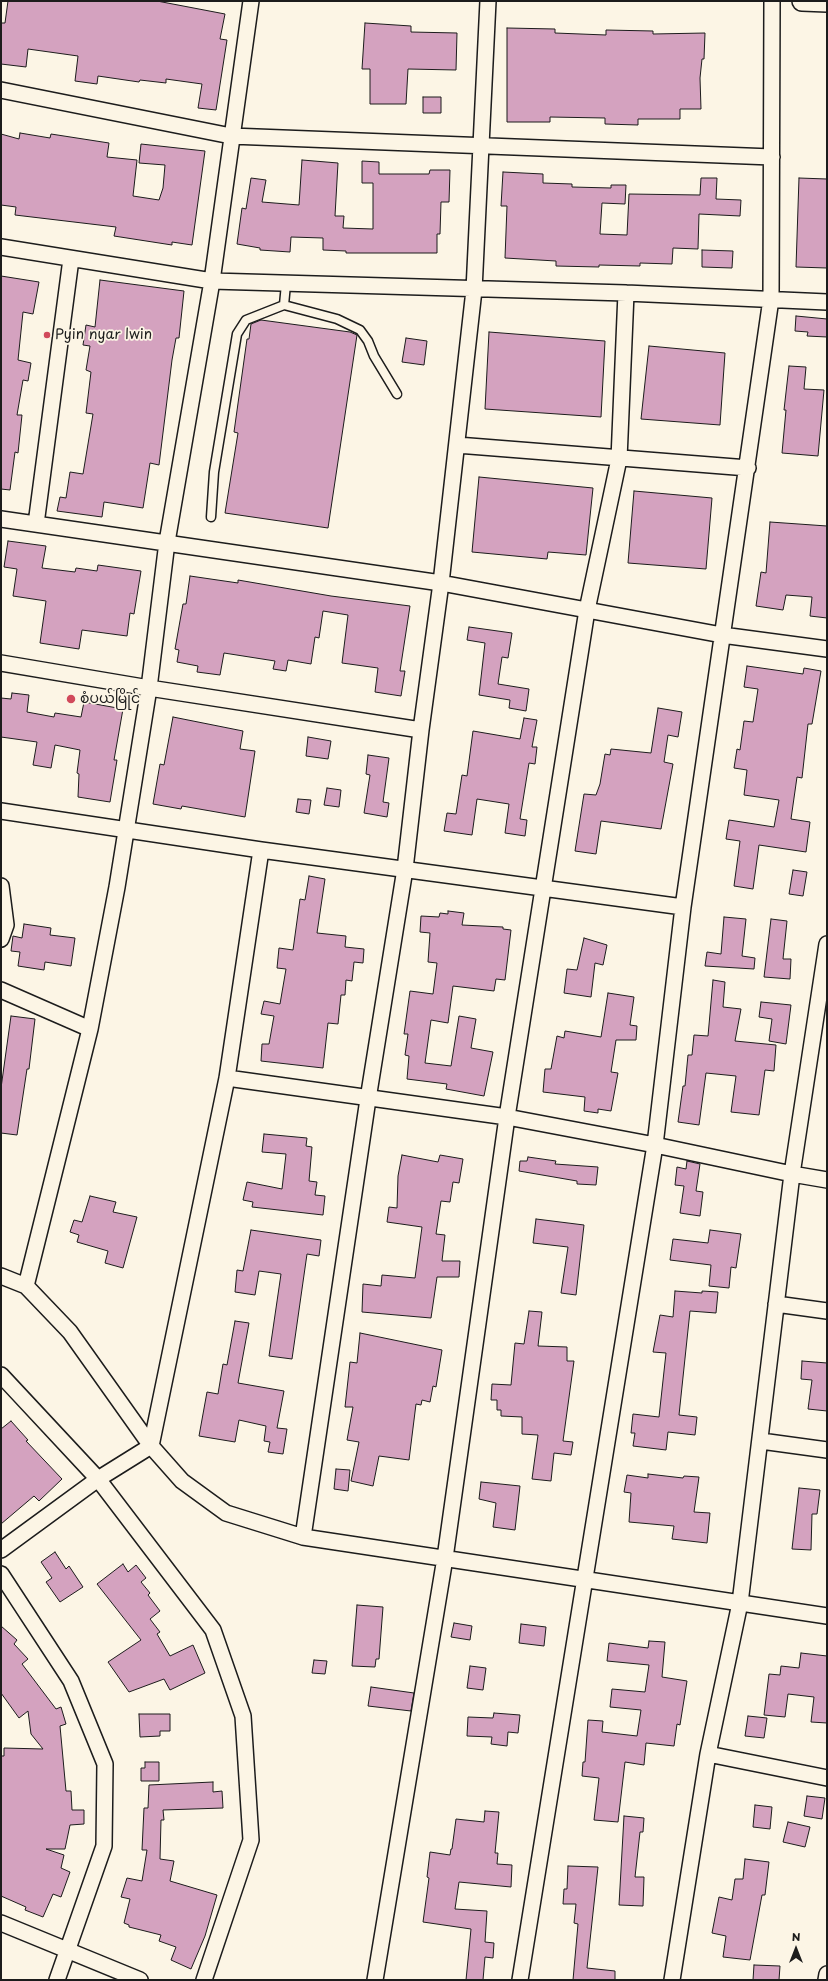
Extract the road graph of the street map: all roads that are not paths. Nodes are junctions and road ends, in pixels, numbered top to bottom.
1 (251, 1) edge
2 (488, 1) edge
3 (772, 1) edge
4 (802, 1) edge
5 (827, 2) edge
6 (1, 90) edge
7 (231, 136) junction
8 (482, 145) junction
9 (772, 157) junction
10 (1, 247) edge
11 (71, 259) junction
12 (212, 281) junction
13 (286, 284) junction
14 (474, 290) junction
15 (626, 294) junction
16 (771, 299) junction
17 (827, 302) edge
18 (284, 305) junction
19 (397, 394) dead end
20 (457, 445) junction
21 (618, 459) junction
22 (748, 468) junction
23 (211, 517) dead end
24 (1, 519) edge
25 (36, 524) junction
26 (167, 542) junction
27 (441, 583) junction
28 (587, 610) junction
29 (722, 635) junction
30 (827, 649) edge
31 (1, 663) edge
32 (149, 688) junction
33 (421, 730) junction
34 (1, 812) edge
35 (127, 829) junction
36 (261, 850) junction
37 (405, 869) junction
38 (1, 886) edge
39 (543, 888) junction
40 (683, 907) junction
41 (1, 939) edge
42 (827, 944) edge
43 (1, 990) edge
44 (90, 1029) junction
45 (227, 1078) junction
46 (368, 1099) junction
47 (507, 1117) junction
48 (655, 1145) junction
49 (792, 1174) junction
50 (827, 1180) edge
51 (1, 1276) edge
52 (26, 1286) junction
53 (776, 1304) junction
54 (827, 1311) edge
55 (1, 1375) edge
56 (761, 1441) junction
57 (151, 1446) junction
58 (827, 1450) edge
59 (98, 1479) junction
60 (303, 1537) junction
61 (1, 1550) edge
62 (445, 1558) junction
63 (1, 1574) edge
64 (584, 1578) junction
65 (740, 1603) junction
66 (827, 1616) edge
67 (708, 1754) junction
68 (827, 1778) edge
69 (1, 1923) edge
70 (68, 1951) junction
71 (827, 1974) edge
72 (57, 1980) edge
73 (140, 1980) edge
74 (204, 1980) edge
75 (375, 1980) edge
76 (520, 1980) edge
77 (672, 1980) edge
78 (826, 1980) edge

1 - 7 street
2 - 8 street
3 - 9 street
4 - 5 street
6 - 7 street
7 - 8 street
7 - 12 street
8 - 9 street
8 - 14 street
9 - 16 street
10 - 11 street
11 - 12 street
11 - 25 street
12 - 13 street
12 - 26 street
13 - 14 street
13 - 18 lane
14 - 15 street
14 - 20 street
15 - 16 street
15 - 21 street
16 - 17 street
16 - 22 street
18 - 19 lane
18 - 23 lane
20 - 21 street
20 - 27 street
21 - 22 street
21 - 28 street
22 - 29 street
24 - 25 street
25 - 26 street
26 - 27 street
26 - 32 street
27 - 28 street
27 - 33 street
28 - 29 street
28 - 39 street
29 - 30 street
29 - 40 street
31 - 32 street
32 - 33 street
32 - 35 street
33 - 37 street
34 - 35 street
35 - 36 street
35 - 44 street
36 - 37 street
36 - 45 street
37 - 39 street
37 - 46 street
38 - 41 street
39 - 40 street
39 - 47 street
40 - 48 street
42 - 49 street
43 - 44 street
44 - 52 street
45 - 46 street
45 - 57 street
46 - 47 street
46 - 60 street
47 - 48 street
47 - 62 street
48 - 49 street
48 - 64 street
49 - 50 street
49 - 53 street
51 - 52 street
52 - 57 street
53 - 54 street
53 - 56 street
55 - 59 street
56 - 58 street
56 - 65 street
57 - 59 street
57 - 60 street
59 - 61 street
59 - 74 street
60 - 62 street
62 - 64 street
62 - 75 street
63 - 70 street
64 - 65 street
64 - 76 street
65 - 66 street
65 - 67 street
67 - 68 street
67 - 77 street
69 - 70 street
70 - 72 street
70 - 73 street
71 - 78 street

